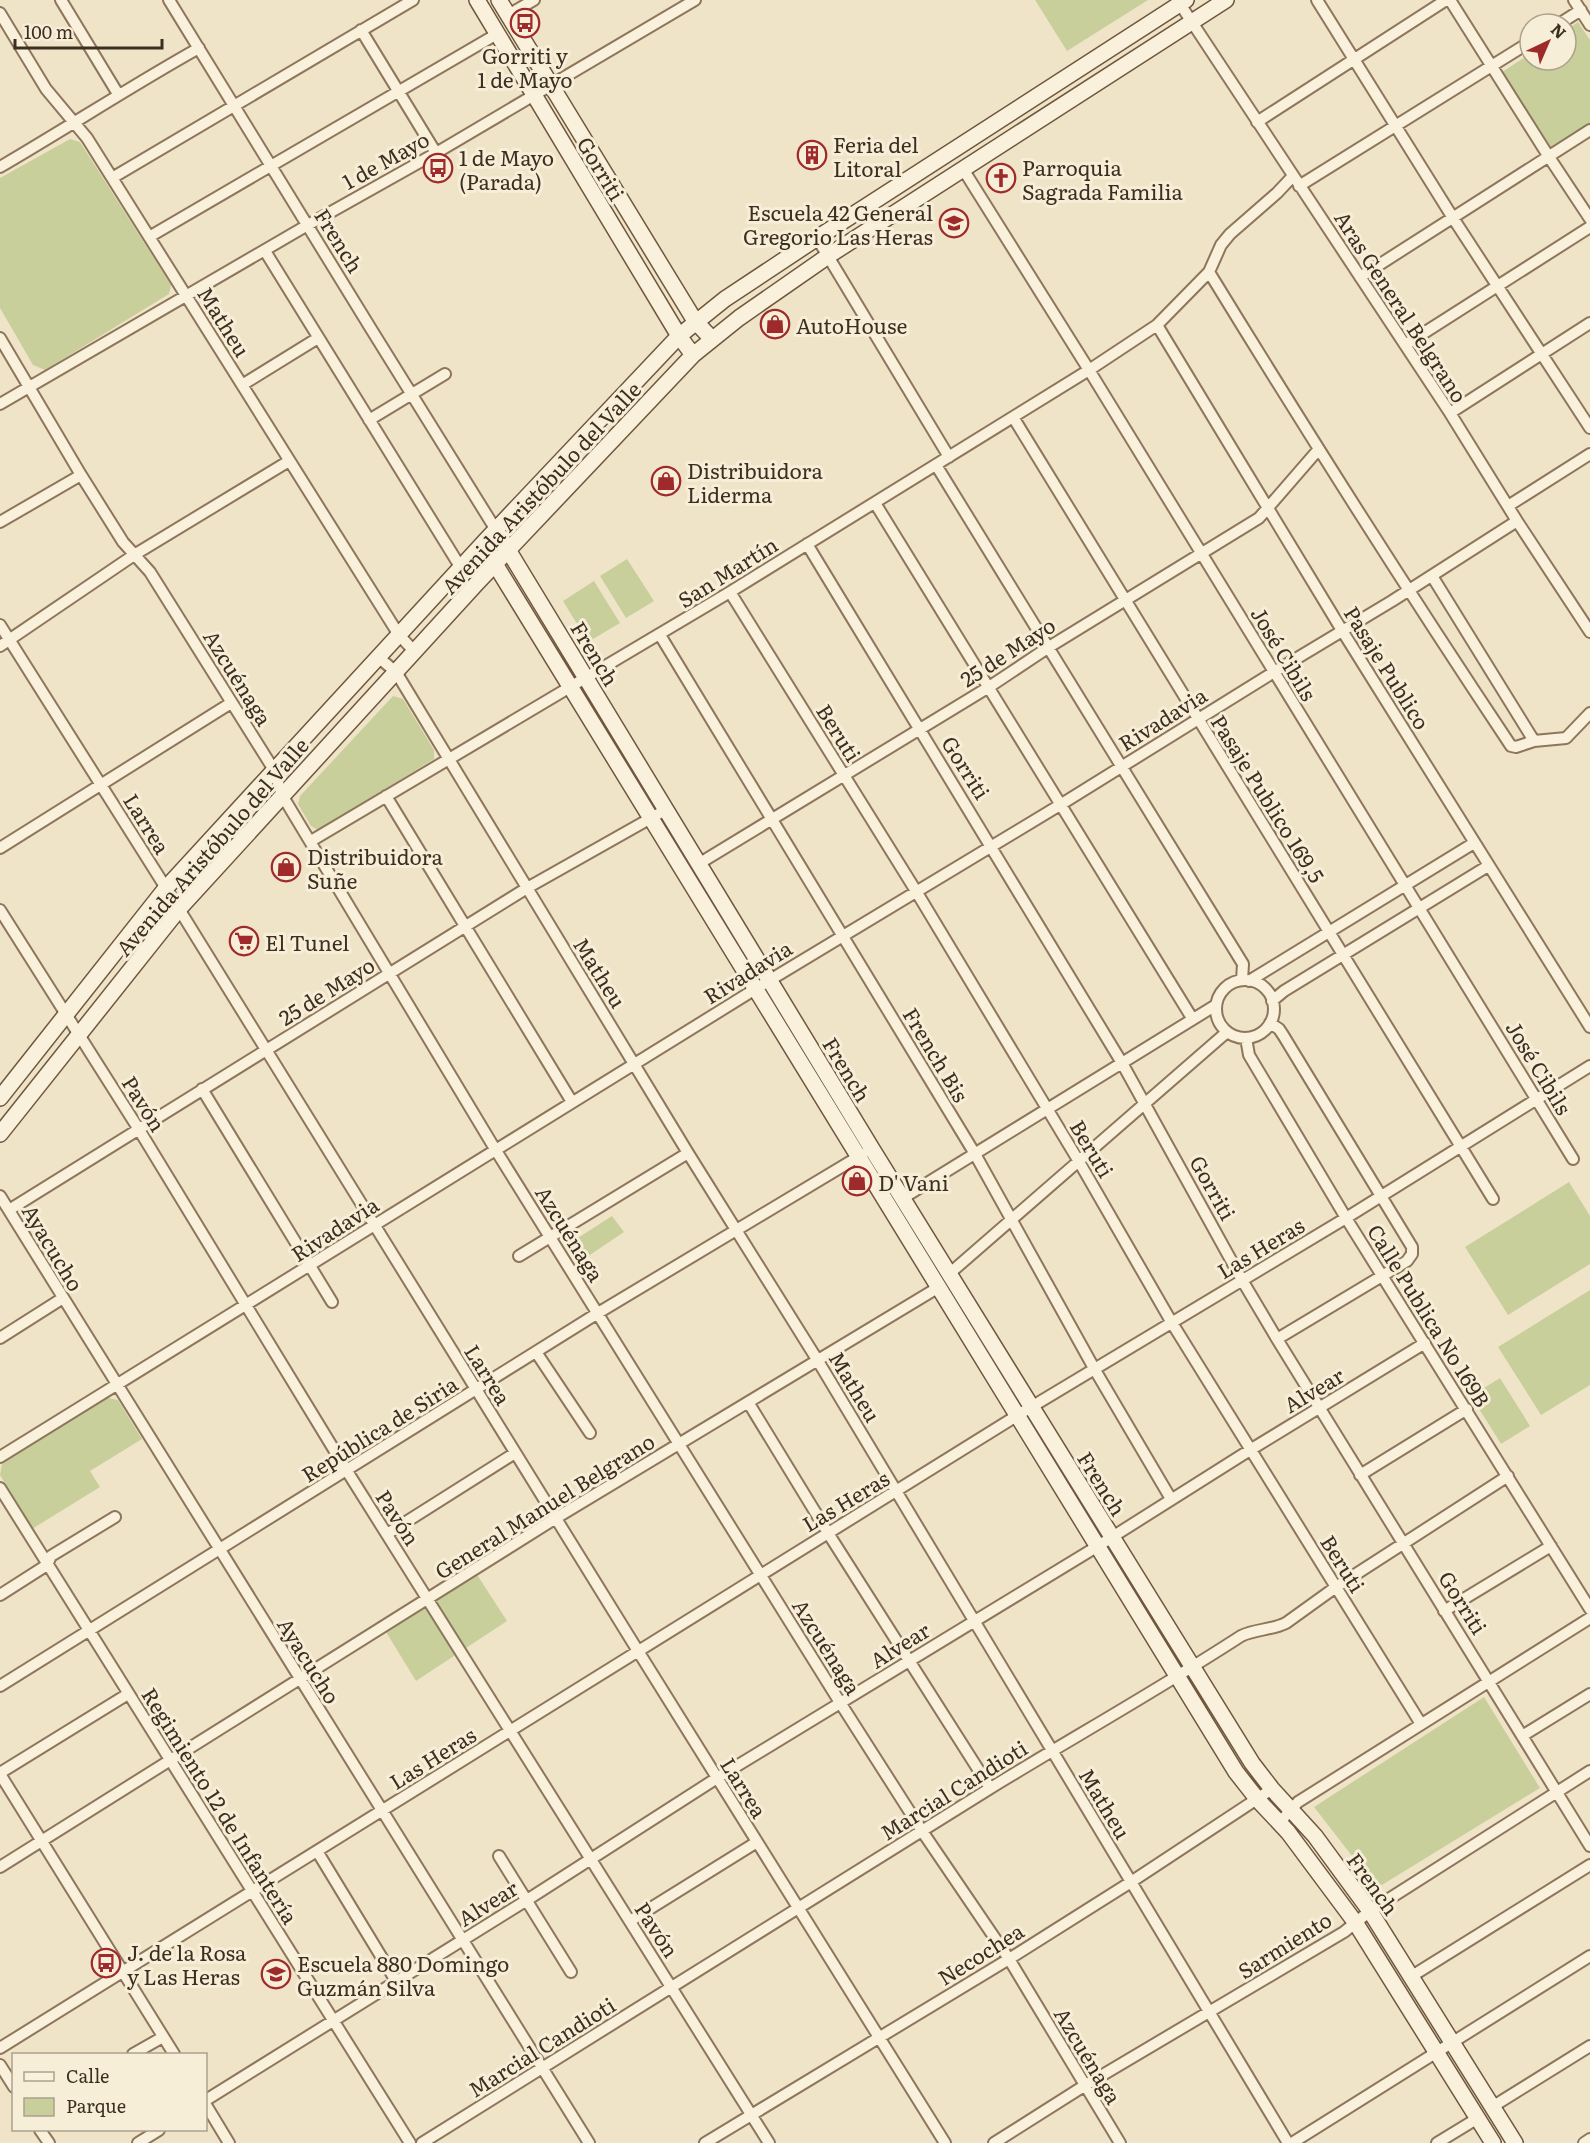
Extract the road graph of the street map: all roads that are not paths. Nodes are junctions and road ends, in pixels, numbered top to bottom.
1 (61, 0) edge
2 (169, 0) edge
3 (413, 0) edge
4 (477, 0) edge
5 (499, 0) edge
6 (534, 0) edge
7 (695, 0) edge
8 (1226, 0) edge
9 (1317, 0) edge
10 (1448, 0) edge
11 (1574, 0) edge
12 (1183, 2) edge
13 (679, 4) edge
14 (1581, 10) junction
15 (1578, 12) edge
16 (0, 13) edge
17 (508, 15) junction
18 (1191, 22) junction
19 (1590, 25) edge
20 (361, 30) junction
21 (497, 34) junction
22 (199, 48) junction
23 (1518, 49) edge
24 (1356, 60) junction
25 (1491, 66) junction
26 (550, 85) junction
27 (399, 92) junction
28 (118, 94) junction
29 (533, 95) junction
30 (236, 106) junction
31 (1257, 122) junction
32 (75, 123) junction
33 (1396, 126) junction
34 (1590, 130) edge
35 (436, 153) junction
36 (1549, 157) junction
37 (271, 166) junction
38 (0, 167) edge
39 (963, 169) junction
40 (1293, 176) junction
41 (112, 178) junction
42 (1299, 186) junction
43 (1453, 218) junction
44 (1590, 219) edge
45 (306, 226) junction
46 (1590, 226) edge
47 (149, 237) junction
48 (817, 238) junction
49 (265, 250) junction
50 (828, 256) junction
51 (1209, 272) junction
52 (1360, 277) junction
53 (1497, 286) junction
54 (186, 296) junction
55 (695, 321) junction
56 (1590, 323) edge
57 (1157, 325) junction
58 (679, 336) junction
59 (0, 338) edge
60 (318, 338) junction
61 (711, 339) junction
62 (1405, 345) junction
63 (1542, 354) junction
64 (693, 355) junction
65 (1089, 370) junction
66 (445, 374) dead end
67 (242, 385) junction
68 (29, 388) junction
69 (412, 394) junction
70 (0, 404) edge
71 (1450, 413) junction
72 (1013, 417) junction
73 (369, 420) junction
74 (1590, 428) edge
75 (1318, 450) junction
76 (1590, 454) edge
77 (949, 457) junction
78 (289, 461) junction
79 (936, 465) junction
80 (81, 475) junction
81 (875, 503) junction
82 (1508, 506) junction
83 (1267, 507) junction
84 (1517, 521) junction
85 (0, 522) edge
86 (496, 530) junction
87 (807, 544) junction
88 (480, 548) junction
89 (510, 550) junction
90 (1202, 554) junction
91 (134, 555) junction
92 (495, 564) junction
93 (461, 568) junction
94 (1432, 576) junction
95 (1408, 591) junction
96 (730, 592) junction
97 (1125, 600) junction
98 (0, 625) edge
99 (1343, 632) junction
100 (1590, 632) edge
101 (399, 635) junction
102 (660, 635) junction
103 (5, 643) edge
104 (1049, 647) junction
105 (414, 651) junction
106 (378, 657) junction
107 (396, 672) junction
108 (1274, 672) junction
109 (586, 677) junction
110 (570, 687) junction
111 (989, 687) junction
112 (231, 703) junction
113 (1590, 712) edge
114 (1198, 720) junction
115 (919, 729) junction
116 (1534, 741) junction
117 (448, 759) junction
118 (1121, 767) junction
119 (274, 770) junction
120 (843, 776) junction
121 (101, 784) junction
122 (282, 795) junction
123 (386, 796) junction
124 (1060, 805) junction
125 (667, 809) junction
126 (651, 818) junction
127 (772, 820) junction
128 (311, 841) junction
129 (1474, 843) junction
130 (992, 847) junction
131 (0, 848) edge
132 (700, 863) junction
133 (1488, 866) junction
134 (1405, 885) junction
135 (166, 888) junction
136 (527, 888) junction
137 (916, 891) junction
138 (1419, 908) junction
139 (179, 909) junction
140 (0, 910) edge
141 (465, 926) junction
142 (1328, 931) junction
143 (843, 936) junction
144 (1342, 955) junction
145 (388, 974) junction
146 (770, 980) junction
147 (1246, 981) junction
148 (756, 988) junction
149 (1272, 1001) junction
150 (1216, 1005) junction
151 (65, 1014) junction
152 (1192, 1018) junction
153 (1270, 1023) junction
154 (1590, 1026) edge
155 (1227, 1032) junction
156 (78, 1035) junction
157 (1246, 1038) junction
158 (266, 1050) junction
159 (1122, 1063) junction
160 (635, 1064) junction
161 (1590, 1066) edge
162 (202, 1089) junction
163 (0, 1098) edge
164 (1537, 1100) junction
165 (572, 1102) junction
166 (1144, 1103) junction
167 (1047, 1109) junction
168 (138, 1128) junction
169 (0, 1134) edge
170 (1460, 1147) junction
171 (495, 1149) junction
172 (688, 1153) junction
173 (866, 1153) junction
174 (975, 1154) junction
175 (1573, 1159) dead end
176 (1078, 1160) junction
177 (0, 1196) edge
178 (1381, 1196) junction
179 (903, 1198) junction
180 (1493, 1199) dead end
181 (9, 1210) junction
182 (1346, 1218) junction
183 (1011, 1221) junction
184 (374, 1225) junction
185 (737, 1230) junction
186 (550, 1236) junction
187 (519, 1256) dead end
188 (310, 1266) junction
189 (949, 1274) junction
190 (1383, 1275) junction
191 (1242, 1280) junction
192 (939, 1287) junction
193 (63, 1298) junction
194 (332, 1302) dead end
195 (247, 1305) junction
196 (598, 1313) junction
197 (1172, 1323) junction
198 (0, 1338) edge
199 (1277, 1339) junction
200 (1425, 1343) junction
201 (536, 1352) junction
202 (818, 1360) junction
203 (1095, 1370) junction
204 (116, 1386) junction
205 (476, 1389) junction
206 (748, 1402) junction
207 (1320, 1408) junction
208 (1467, 1409) junction
209 (1025, 1411) junction
210 (590, 1433) dead end
211 (679, 1444) junction
212 (1250, 1450) junction
213 (515, 1453) junction
214 (0, 1457) edge
215 (347, 1471) junction
216 (1360, 1475) junction
217 (1508, 1476) junction
218 (0, 1488) edge
219 (897, 1491) junction
220 (1171, 1499) junction
221 (115, 1517) dead end
222 (556, 1518) junction
223 (828, 1533) junction
224 (387, 1534) junction
225 (1112, 1536) junction
226 (1402, 1543) junction
227 (1098, 1546) junction
228 (1551, 1546) junction
229 (219, 1550) junction
230 (47, 1565) junction
231 (760, 1575) junction
232 (1336, 1587) junction
233 (0, 1595) edge
234 (429, 1599) junction
235 (1590, 1609) edge
236 (1444, 1611) junction
237 (1590, 1618) edge
238 (974, 1620) junction
239 (88, 1631) junction
240 (638, 1652) junction
241 (909, 1660) junction
242 (1192, 1668) junction
243 (1178, 1677) junction
244 (299, 1679) junction
245 (1488, 1682) junction
246 (0, 1686) edge
247 (129, 1694) junction
248 (1590, 1694) edge
249 (841, 1704) junction
250 (1421, 1724) junction
251 (511, 1731) junction
252 (1522, 1736) junction
253 (1053, 1750) junction
254 (171, 1761) junction
255 (1590, 1771) edge
256 (0, 1774) edge
257 (717, 1778) junction
258 (990, 1788) junction
259 (1272, 1789) junction
260 (1556, 1791) junction
261 (1258, 1800) junction
262 (382, 1812) junction
263 (1285, 1816) junction
264 (922, 1831) junction
265 (42, 1841) junction
266 (757, 1842) junction
267 (1590, 1846) edge
268 (317, 1851) junction
269 (499, 1856) dead end
270 (591, 1859) junction
271 (1590, 1865) edge
272 (0, 1867) edge
273 (1131, 1882) junction
274 (253, 1890) junction
275 (527, 1900) junction
276 (798, 1908) junction
277 (1370, 1911) junction
278 (630, 1921) junction
279 (1355, 1922) junction
280 (463, 1940) junction
281 (1590, 1956) edge
282 (1009, 1959) junction
283 (123, 1972) junction
284 (571, 1972) dead end
285 (1412, 1976) junction
286 (396, 1981) junction
287 (672, 1986) junction
288 (1210, 2013) junction
289 (333, 2020) junction
290 (163, 2037) junction
291 (879, 2037) junction
292 (1453, 2043) junction
293 (1590, 2046) edge
294 (0, 2048) edge
295 (1437, 2052) junction
296 (137, 2053) edge
297 (173, 2053) edge
298 (0, 2065) edge
299 (542, 2068) junction
300 (12, 2084) edge
301 (1084, 2086) junction
302 (207, 2101) edge
303 (207, 2104) edge
304 (1492, 2107) junction
305 (752, 2114) junction
306 (1478, 2118) junction
307 (157, 2131) edge
308 (1590, 2139) edge
309 (138, 2143) edge
310 (229, 2143) edge
311 (410, 2143) edge
312 (422, 2143) edge
313 (589, 2143) edge
314 (705, 2143) edge
315 (769, 2143) edge
316 (945, 2143) edge
317 (994, 2143) edge
318 (1120, 2143) edge
319 (1290, 2143) edge
320 (1437, 2143) edge
321 (1493, 2143) edge
322 (1515, 2143) edge
323 (1584, 2143) edge

1 - 28 street
2 - 22 street, French
3 - 20 street
4 - 21 main road, Gorriti
5 - 17 main road, Gorriti
6 - 17 street
7 - 13 street, 1 de Mayo
8 - 18 main road, Avenida Aristóbulo del Valle
9 - 24 street
10 - 24 street
10 - 25 street
11 - 14 street
12 - 18 street, Aras General Belgrano
12 - 48 main road, Avenida Aristóbulo del Valle
13 - 26 street, 1 de Mayo
14 - 15 street
14 - 19 street
16 - 32 street, Matheu
17 - 26 main road, Gorriti
18 - 31 street, Aras General Belgrano
18 - 39 main road, Avenida Aristóbulo del Valle
20 - 27 street
20 - 30 street
21 - 27 street
21 - 29 main road, Gorriti
22 - 28 street
22 - 30 street, French
23 - 25 street
24 - 31 street
24 - 33 street
25 - 33 street
25 - 36 street
26 - 29 street, 1 de Mayo
26 - 55 main road, Gorriti
27 - 35 street
27 - 37 street
28 - 32 street
29 - 35 street, 1 de Mayo
29 - 58 main road, Gorriti
30 - 37 street, French
30 - 41 street
31 - 40 street, Aras General Belgrano
32 - 38 street
32 - 41 street, Matheu
33 - 42 street
33 - 43 street
34 - 36 street
35 - 45 street, 1 de Mayo
36 - 43 street
36 - 44 street
37 - 45 street, French
37 - 47 street
39 - 50 main road, Avenida Aristóbulo del Valle
39 - 65 street, José Cibils
40 - 42 street, Aras General Belgrano
40 - 51 street
41 - 47 street, Matheu
42 - 52 street, Aras General Belgrano
43 - 52 street
43 - 53 street
45 - 49 street, 1 de Mayo
45 - 69 street, French
46 - 53 street
47 - 54 street, Matheu
48 - 50 street
48 - 55 main road, Avenida Aristóbulo del Valle
49 - 54 street, 1 de Mayo
49 - 60 street
50 - 61 main road, Avenida Aristóbulo del Valle
50 - 77 street
51 - 57 street, San Martín
51 - 75 street
52 - 62 street, Aras General Belgrano
53 - 62 street
53 - 63 street
54 - 67 street, Matheu
54 - 68 street, 1 de Mayo
55 - 58 main road, Avenida Aristóbulo del Valle
55 - 61 main road, Gorriti
56 - 63 street
57 - 65 street, San Martín
57 - 83 street, Pasaje Publico
58 - 64 main road, Gorriti
58 - 86 main road, Avenida Aristóbulo del Valle
59 - 68 street, Azcuénaga
60 - 67 street
60 - 73 street
61 - 64 main road, Avenida Aristóbulo del Valle
62 - 71 street, Aras General Belgrano
63 - 71 street
63 - 74 street
64 - 89 main road, Avenida Aristóbulo del Valle
65 - 72 street, San Martín
65 - 90 street, José Cibils
66 - 69 street
67 - 78 street, Matheu
68 - 70 street, 1 de Mayo
68 - 80 street, Azcuénaga
69 - 73 street
69 - 86 street, French
71 - 82 street, Aras General Belgrano
72 - 77 street, San Martín
72 - 97 street, Pasaje Publico 169,5
73 - 93 street
75 - 83 street, 25 de Mayo
75 - 95 street
76 - 82 street
77 - 79 street, San Martín
78 - 91 street
78 - 101 street, Matheu
79 - 81 street, San Martín
79 - 104 street
80 - 85 street
80 - 91 street, Azcuénaga
81 - 87 street, San Martín
81 - 111 street
82 - 84 street, Aras General Belgrano
83 - 90 street, 25 de Mayo
83 - 99 street, Pasaje Publico
84 - 94 street, Rivadavia
84 - 100 street, Aras General Belgrano
86 - 88 main road, Avenida Aristóbulo del Valle
86 - 89 main road, French
87 - 96 street, San Martín
87 - 115 street, Gorriti
88 - 92 main road, French
88 - 93 main road, Avenida Aristóbulo del Valle
89 - 92 main road, Avenida Aristóbulo del Valle
89 - 109 main road, French
90 - 97 street, 25 de Mayo
90 - 108 street, José Cibils
91 - 103 street
91 - 112 street, Azcuénaga
92 - 105 main road, Avenida Aristóbulo del Valle
92 - 110 main road, French
93 - 101 main road, Avenida Aristóbulo del Valle
94 - 95 street, Rivadavia
94 - 116 street
95 - 99 street, Rivadavia
95 - 116 street
96 - 102 street, San Martín
96 - 120 street, Beruti
97 - 104 street, 25 de Mayo
97 - 114 street, Pasaje Publico 169,5
98 - 103 street, Larrea
99 - 108 street, Rivadavia
99 - 129 street, Pasaje Publico
101 - 105 street, Matheu
101 - 106 main road, Avenida Aristóbulo del Valle
102 - 109 street, San Martín
102 - 127 street, French Bis
103 - 121 street, Larrea
104 - 111 street, 25 de Mayo
104 - 118 street
105 - 107 main road, Avenida Aristóbulo del Valle
106 - 107 street, Matheu
106 - 119 main road, Avenida Aristóbulo del Valle
107 - 117 street, Matheu
107 - 122 main road, Avenida Aristóbulo del Valle
108 - 114 street, Rivadavia
108 - 134 street, José Cibils
109 - 110 street, San Martín
109 - 125 main road, French
110 - 117 street, San Martín
110 - 126 main road, French
111 - 115 street, 25 de Mayo
111 - 124 street
112 - 119 street, Azcuénaga
112 - 121 street
113 - 116 street
114 - 118 street, Rivadavia
114 - 142 street, Pasaje Publico 169,5
115 - 120 street, 25 de Mayo
115 - 130 street, Gorriti
117 - 123 street, San Martín
117 - 136 street, Matheu
118 - 124 street, Rivadavia
118 - 147 street
119 - 122 street, Azcuénaga
119 - 135 main road, Avenida Aristóbulo del Valle
120 - 127 street, 25 de Mayo
120 - 137 street, Beruti
121 - 131 street
121 - 135 street, Larrea
122 - 128 street, Azcuénaga
122 - 139 main road, Avenida Aristóbulo del Valle
123 - 128 street, San Martín
123 - 141 street
124 - 130 street, Rivadavia
124 - 152 street
125 - 126 street, 25 de Mayo
125 - 132 main road, French
126 - 136 street, 25 de Mayo
126 - 148 main road, French
127 - 132 street, 25 de Mayo
127 - 143 street, French Bis
128 - 145 street, Azcuénaga
129 - 133 street, Pasaje Publico
129 - 134 street
130 - 137 street, Rivadavia
130 - 159 street, Gorriti
132 - 146 main road, French
133 - 138 street
133 - 154 street, Pasaje Publico
134 - 138 street, José Cibils
134 - 142 street
135 - 139 street, Larrea
135 - 151 main road, Avenida Aristóbulo del Valle
136 - 141 street, 25 de Mayo
136 - 160 street, Matheu
137 - 143 street, Rivadavia
137 - 167 street, Beruti
138 - 144 street
138 - 164 street, José Cibils
139 - 156 main road, Avenida Aristóbulo del Valle
139 - 158 street, Larrea
140 - 151 street, Pavón
141 - 145 street, 25 de Mayo
141 - 165 street
142 - 144 street, Pasaje Publico 169,5
142 - 147 street
143 - 146 street, Rivadavia
143 - 174 street, French Bis
144 - 149 street
144 - 170 street, Pasaje Publico 169,5
145 - 158 street, 25 de Mayo
145 - 171 street, Azcuénaga
146 - 148 street, Rivadavia
146 - 173 main road, French
147 - 149 street
147 - 150 street
148 - 160 street, Rivadavia
148 - 173 main road, French
149 - 153 street
150 - 152 street
150 - 155 street
151 - 156 street, Pavón
151 - 163 main road, Avenida Aristóbulo del Valle
152 - 159 street
153 - 157 street
153 - 178 street
155 - 157 street
155 - 166 street
156 - 168 street, Pavón
156 - 169 main road, Avenida Aristóbulo del Valle
157 - 182 street, Calle Publica No 169B
158 - 162 street, 25 de Mayo
158 - 184 street, Larrea
159 - 166 street, Gorriti
159 - 167 street
160 - 165 street, Rivadavia
160 - 172 street, Matheu
161 - 164 street, Las Heras
162 - 168 street, 25 de Mayo
162 - 188 street
164 - 170 street, Las Heras
164 - 175 street, José Cibils
165 - 171 street, Rivadavia
166 - 176 street
166 - 191 street, Gorriti
167 - 174 street
167 - 176 street, Beruti
168 - 181 street, 25 de Mayo
168 - 195 street, Pavón
170 - 178 street, Las Heras
170 - 180 street, Pasaje Publico 169,5
171 - 184 street, Rivadavia
171 - 186 street, Azcuénaga
172 - 185 street, Matheu
172 - 186 street
173 - 179 main road, French
173 - 185 street, República de Siria
173 - 192 main road, French
174 - 179 street
174 - 183 street, French Bis
176 - 183 street
176 - 197 street, Beruti
177 - 181 street, Ayacucho
178 - 182 street, Las Heras
178 - 190 street
179 - 189 main road, French
181 - 193 street, Ayacucho
182 - 190 street, Calle Publica No 169B
182 - 191 street, Las Heras
183 - 189 street
183 - 203 street, French Bis
184 - 188 street, Rivadavia
184 - 205 street, Larrea
185 - 196 street, República de Siria
185 - 202 street, Matheu
186 - 187 street
186 - 196 street, Azcuénaga
188 - 194 street
188 - 195 street, Rivadavia
189 - 209 main road, French
190 - 199 street
190 - 200 street, Calle Publica No 169B
191 - 197 street, Las Heras
191 - 199 street, Gorriti
192 - 202 street, General Manuel Belgrano
192 - 209 main road, French
193 - 198 street
193 - 204 street, Ayacucho
195 - 204 street, Rivadavia
195 - 215 street, Pavón
196 - 201 street, República de Siria
196 - 211 street, Azcuénaga
197 - 203 street, Las Heras
197 - 212 street, Beruti
199 - 207 street, Gorriti
200 - 207 street, Alvear
200 - 208 street, Calle Publica No 169B
201 - 205 street, República de Siria
201 - 210 street
202 - 206 street, General Manuel Belgrano
202 - 219 street, Matheu
203 - 209 street, Las Heras
203 - 220 street, French Bis
204 - 214 street, Rivadavia
204 - 229 street, Ayacucho
205 - 213 street, Larrea
205 - 215 street, República de Siria
206 - 211 street, General Manuel Belgrano
206 - 223 street
207 - 212 street, Alvear
207 - 216 street, Gorriti
208 - 216 street
208 - 217 street, Calle Publica No 169B
209 - 219 street, Las Heras
209 - 225 main road, French
209 - 227 main road, French
211 - 222 street, General Manuel Belgrano
211 - 231 street, Azcuénaga
212 - 220 street, Alvear
212 - 232 street, Beruti
213 - 222 street, Larrea
213 - 224 street
215 - 224 street, Pavón
215 - 229 street, República de Siria
216 - 226 street, Gorriti
217 - 226 street, Marcial Candioti
217 - 228 street, Calle Publica No 169B
218 - 230 street, Regimiento 12 de Infantería
219 - 223 street, Las Heras
219 - 238 street, Matheu
220 - 225 street, Alvear
221 - 230 street
222 - 234 street, General Manuel Belgrano
222 - 240 street, Larrea
223 - 231 street, Las Heras
223 - 241 street
224 - 234 street, Pavón
225 - 227 street, Alvear
225 - 242 main road, French
226 - 232 street, Marcial Candioti
226 - 236 street, Gorriti
227 - 238 street, Alvear
227 - 243 main road, French
228 - 235 street, Calle Publica No 169B
228 - 236 street
229 - 239 street, República de Siria
229 - 244 street, Ayacucho
230 - 233 street
230 - 239 street, Regimiento 12 de Infantería
231 - 240 street, Las Heras
231 - 249 street, Azcuénaga
232 - 242 street, Marcial Candioti
232 - 250 street, Beruti
234 - 244 street, General Manuel Belgrano
234 - 251 street, Pavón
236 - 245 street, Gorriti
237 - 245 street
238 - 241 street, Alvear
238 - 253 street, Matheu
239 - 246 street, República de Siria
239 - 247 street, Regimiento 12 de Infantería
240 - 251 street, Las Heras
240 - 257 street, Larrea
241 - 249 street, Alvear
241 - 258 street
242 - 243 street, Marcial Candioti
242 - 259 main road, French
243 - 253 street, Marcial Candioti
243 - 261 main road, French
244 - 254 street, General Manuel Belgrano
244 - 262 street, Ayacucho
245 - 250 street
245 - 252 street, Gorriti
247 - 254 street, Regimiento 12 de Infantería
247 - 256 street
248 - 252 street
249 - 257 street, Alvear
249 - 264 street, Azcuénaga
250 - 263 street
251 - 262 street, Las Heras
251 - 270 street, Pavón
252 - 260 street, Gorriti
253 - 258 street, Marcial Candioti
253 - 273 street, Matheu
254 - 265 street, General Manuel Belgrano
254 - 274 street, Regimiento 12 de Infantería
255 - 260 street, Sarmiento
256 - 265 street
257 - 266 street, Larrea
257 - 270 street, Alvear
258 - 264 street, Marcial Candioti
259 - 261 street, Necochea
259 - 263 main road, French
260 - 267 street, Gorriti
260 - 277 street, Sarmiento
261 - 263 main road, French
261 - 273 street, Necochea
262 - 268 street, Las Heras
262 - 280 street, Ayacucho
263 - 277 main road, French
263 - 279 main road, French
264 - 276 street, Marcial Candioti
264 - 282 street, Azcuénaga
265 - 272 street, General Manuel Belgrano
265 - 283 street
266 - 276 street, Larrea
266 - 278 street
268 - 274 street, Las Heras
268 - 286 street
269 - 275 street
270 - 275 street, Alvear
270 - 278 street, Pavón
271 - 285 street
273 - 282 street, Necochea
273 - 288 street, Matheu
274 - 283 street, Las Heras
274 - 289 street, Regimiento 12 de Infantería
275 - 280 street, Alvear
275 - 284 street
276 - 287 street, Marcial Candioti
276 - 291 street, Larrea
277 - 279 street, Sarmiento
277 - 285 main road, French
278 - 287 street, Pavón
279 - 288 street, Sarmiento
279 - 295 main road, French
280 - 286 street, Alvear
280 - 299 street, Ayacucho
281 - 292 street
282 - 291 street, Necochea
282 - 301 street, Azcuénaga
283 - 290 street
283 - 294 street, Las Heras
285 - 292 main road, French
286 - 289 street, Alvear
287 - 299 street, Marcial Candioti
287 - 305 street, Pavón
288 - 301 street, Sarmiento
288 - 319 street, Matheu
289 - 302 street, Alvear
289 - 311 street, Regimiento 12 de Infantería
290 - 296 street
290 - 297 street
291 - 305 street, Necochea
291 - 316 street, Larrea
292 - 295 street
292 - 304 main road, French
293 - 304 street
295 - 306 main road, French
295 - 319 street
298 - 300 street
299 - 312 street, Marcial Candioti
299 - 313 street, Ayacucho
301 - 317 street, Sarmiento
301 - 318 street, Azcuénaga
303 - 310 street
304 - 322 main road, French
305 - 314 street, Necochea
305 - 315 street, Pavón
306 - 320 street
306 - 321 main road, French
307 - 309 street
308 - 323 street

